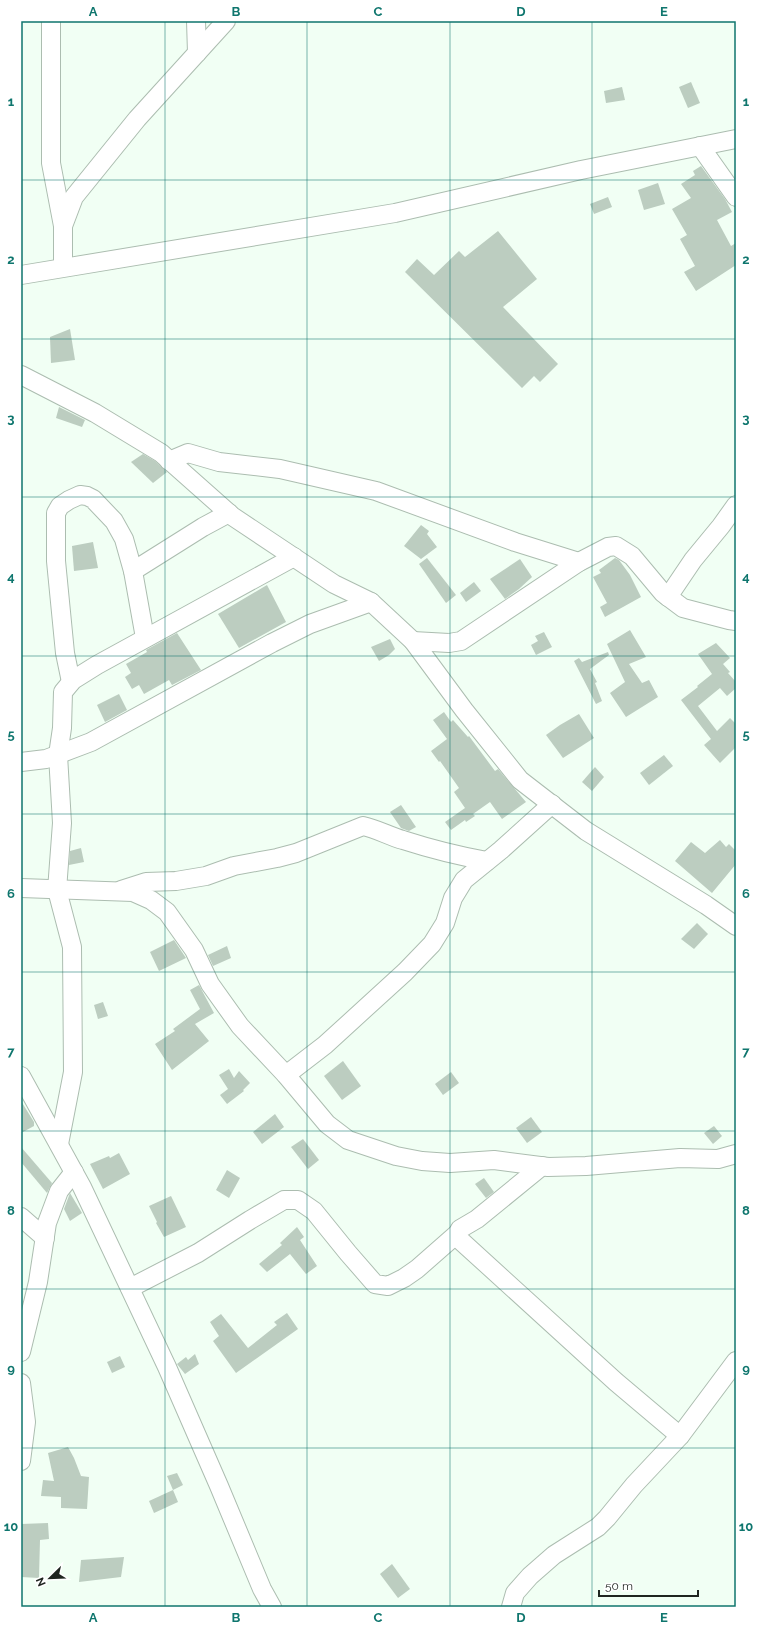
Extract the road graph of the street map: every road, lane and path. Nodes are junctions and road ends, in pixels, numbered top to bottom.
1 (50, 21) edge
2 (196, 21) edge
3 (226, 21) edge
4 (197, 53) junction
5 (736, 139) edge
6 (700, 146) junction
7 (736, 197) edge
8 (63, 226) junction
9 (63, 267) junction
10 (21, 275) edge
11 (21, 375) edge
12 (169, 461) junction
13 (736, 505) edge
14 (229, 513) junction
15 (294, 557) junction
16 (579, 562) junction
17 (133, 571) junction
18 (668, 597) junction
19 (370, 602) junction
20 (736, 620) edge
21 (145, 638) junction
22 (413, 642) junction
23 (71, 682) junction
24 (58, 755) junction
25 (21, 762) edge
26 (552, 804) junction
27 (487, 861) junction
28 (21, 888) edge
29 (57, 890) junction
30 (117, 891) junction
31 (736, 926) edge
32 (286, 1075) junction
33 (21, 1076) edge
34 (59, 1144) junction
35 (736, 1154) edge
36 (542, 1166) junction
37 (74, 1172) junction
38 (21, 1217) edge
39 (458, 1233) junction
40 (45, 1238) junction
41 (130, 1288) junction
42 (21, 1352) edge
43 (736, 1361) edge
44 (21, 1383) edge
45 (680, 1436) junction
46 (21, 1461) edge
47 (272, 1607) edge
48 (511, 1607) edge

1 - 8 street
2 - 4 street
3 - 4 street
4 - 8 street
5 - 6 street
6 - 7 street
6 - 9 street
8 - 9 street
9 - 10 street
11 - 12 street
12 - 14 street
12 - 16 street
13 - 18 street
14 - 15 street
14 - 17 street
15 - 19 street
15 - 21 street
16 - 18 street
16 - 22 street
17 - 21 street
17 - 23 street
18 - 20 street
19 - 22 street
19 - 24 street
21 - 23 street
22 - 26 street
23 - 24 street
24 - 25 street
24 - 29 street
26 - 27 street
26 - 31 street
27 - 30 street
27 - 32 street
28 - 29 street
29 - 30 street
29 - 34 street
30 - 32 street
32 - 36 street
33 - 34 street
34 - 37 street
35 - 36 street
36 - 39 street
37 - 40 street
37 - 41 street
38 - 40 street
39 - 41 street
39 - 45 street
40 - 42 street
41 - 47 street
43 - 45 street
44 - 46 street
45 - 48 street

